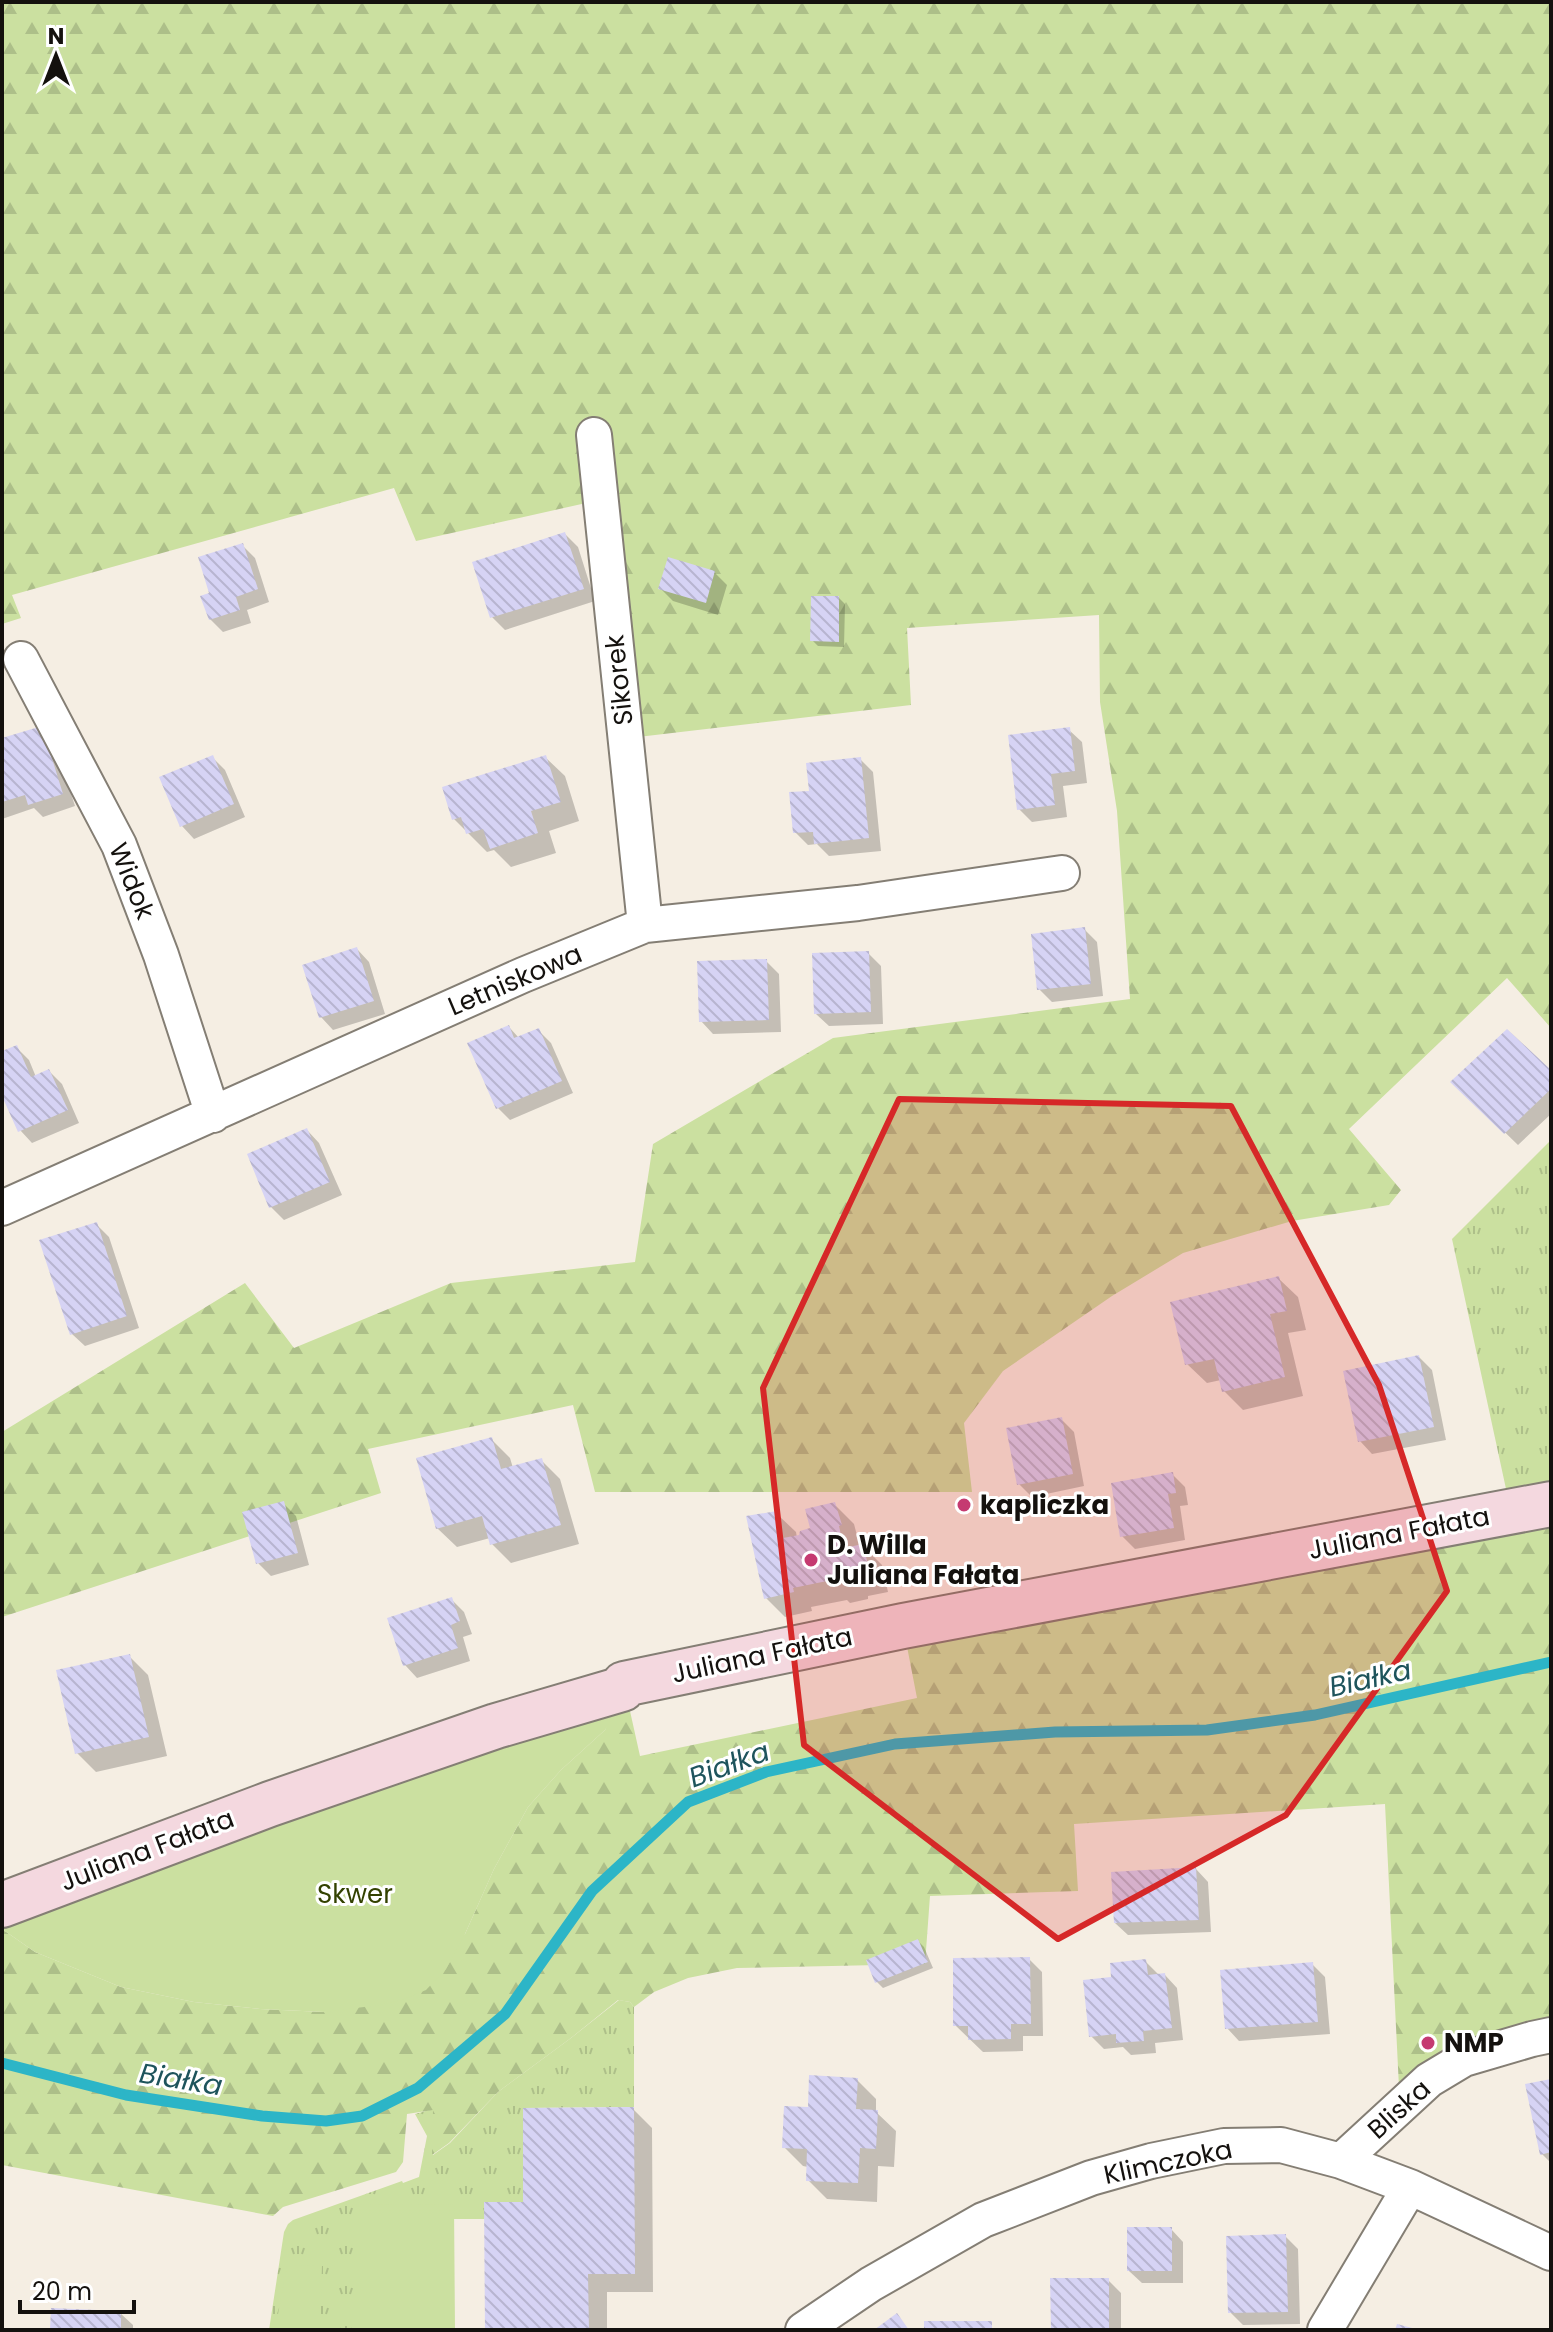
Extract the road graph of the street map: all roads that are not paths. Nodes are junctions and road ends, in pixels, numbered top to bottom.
1 (594, 435) dead end
2 (21, 659) dead end
3 (1062, 873) dead end
4 (645, 925) junction
5 (213, 1115) junction
6 (2, 1208) edge
7 (1551, 1504) edge
8 (2, 1905) edge
9 (1551, 2035) edge
10 (1341, 2161) junction
11 (1410, 2187) junction
12 (1551, 2253) edge
13 (803, 2330) edge
14 (1325, 2330) edge

1 - 4 street, Sikorek
2 - 5 street, Widok
3 - 4 street, Letniskowa
4 - 5 street, Letniskowa
5 - 6 street, Letniskowa
7 - 8 street, Juliana Fałata
9 - 10 street, Bliska
10 - 11 street, Klimczoka
10 - 13 street, Klimczoka
11 - 12 street, Klimczoka
11 - 14 street

